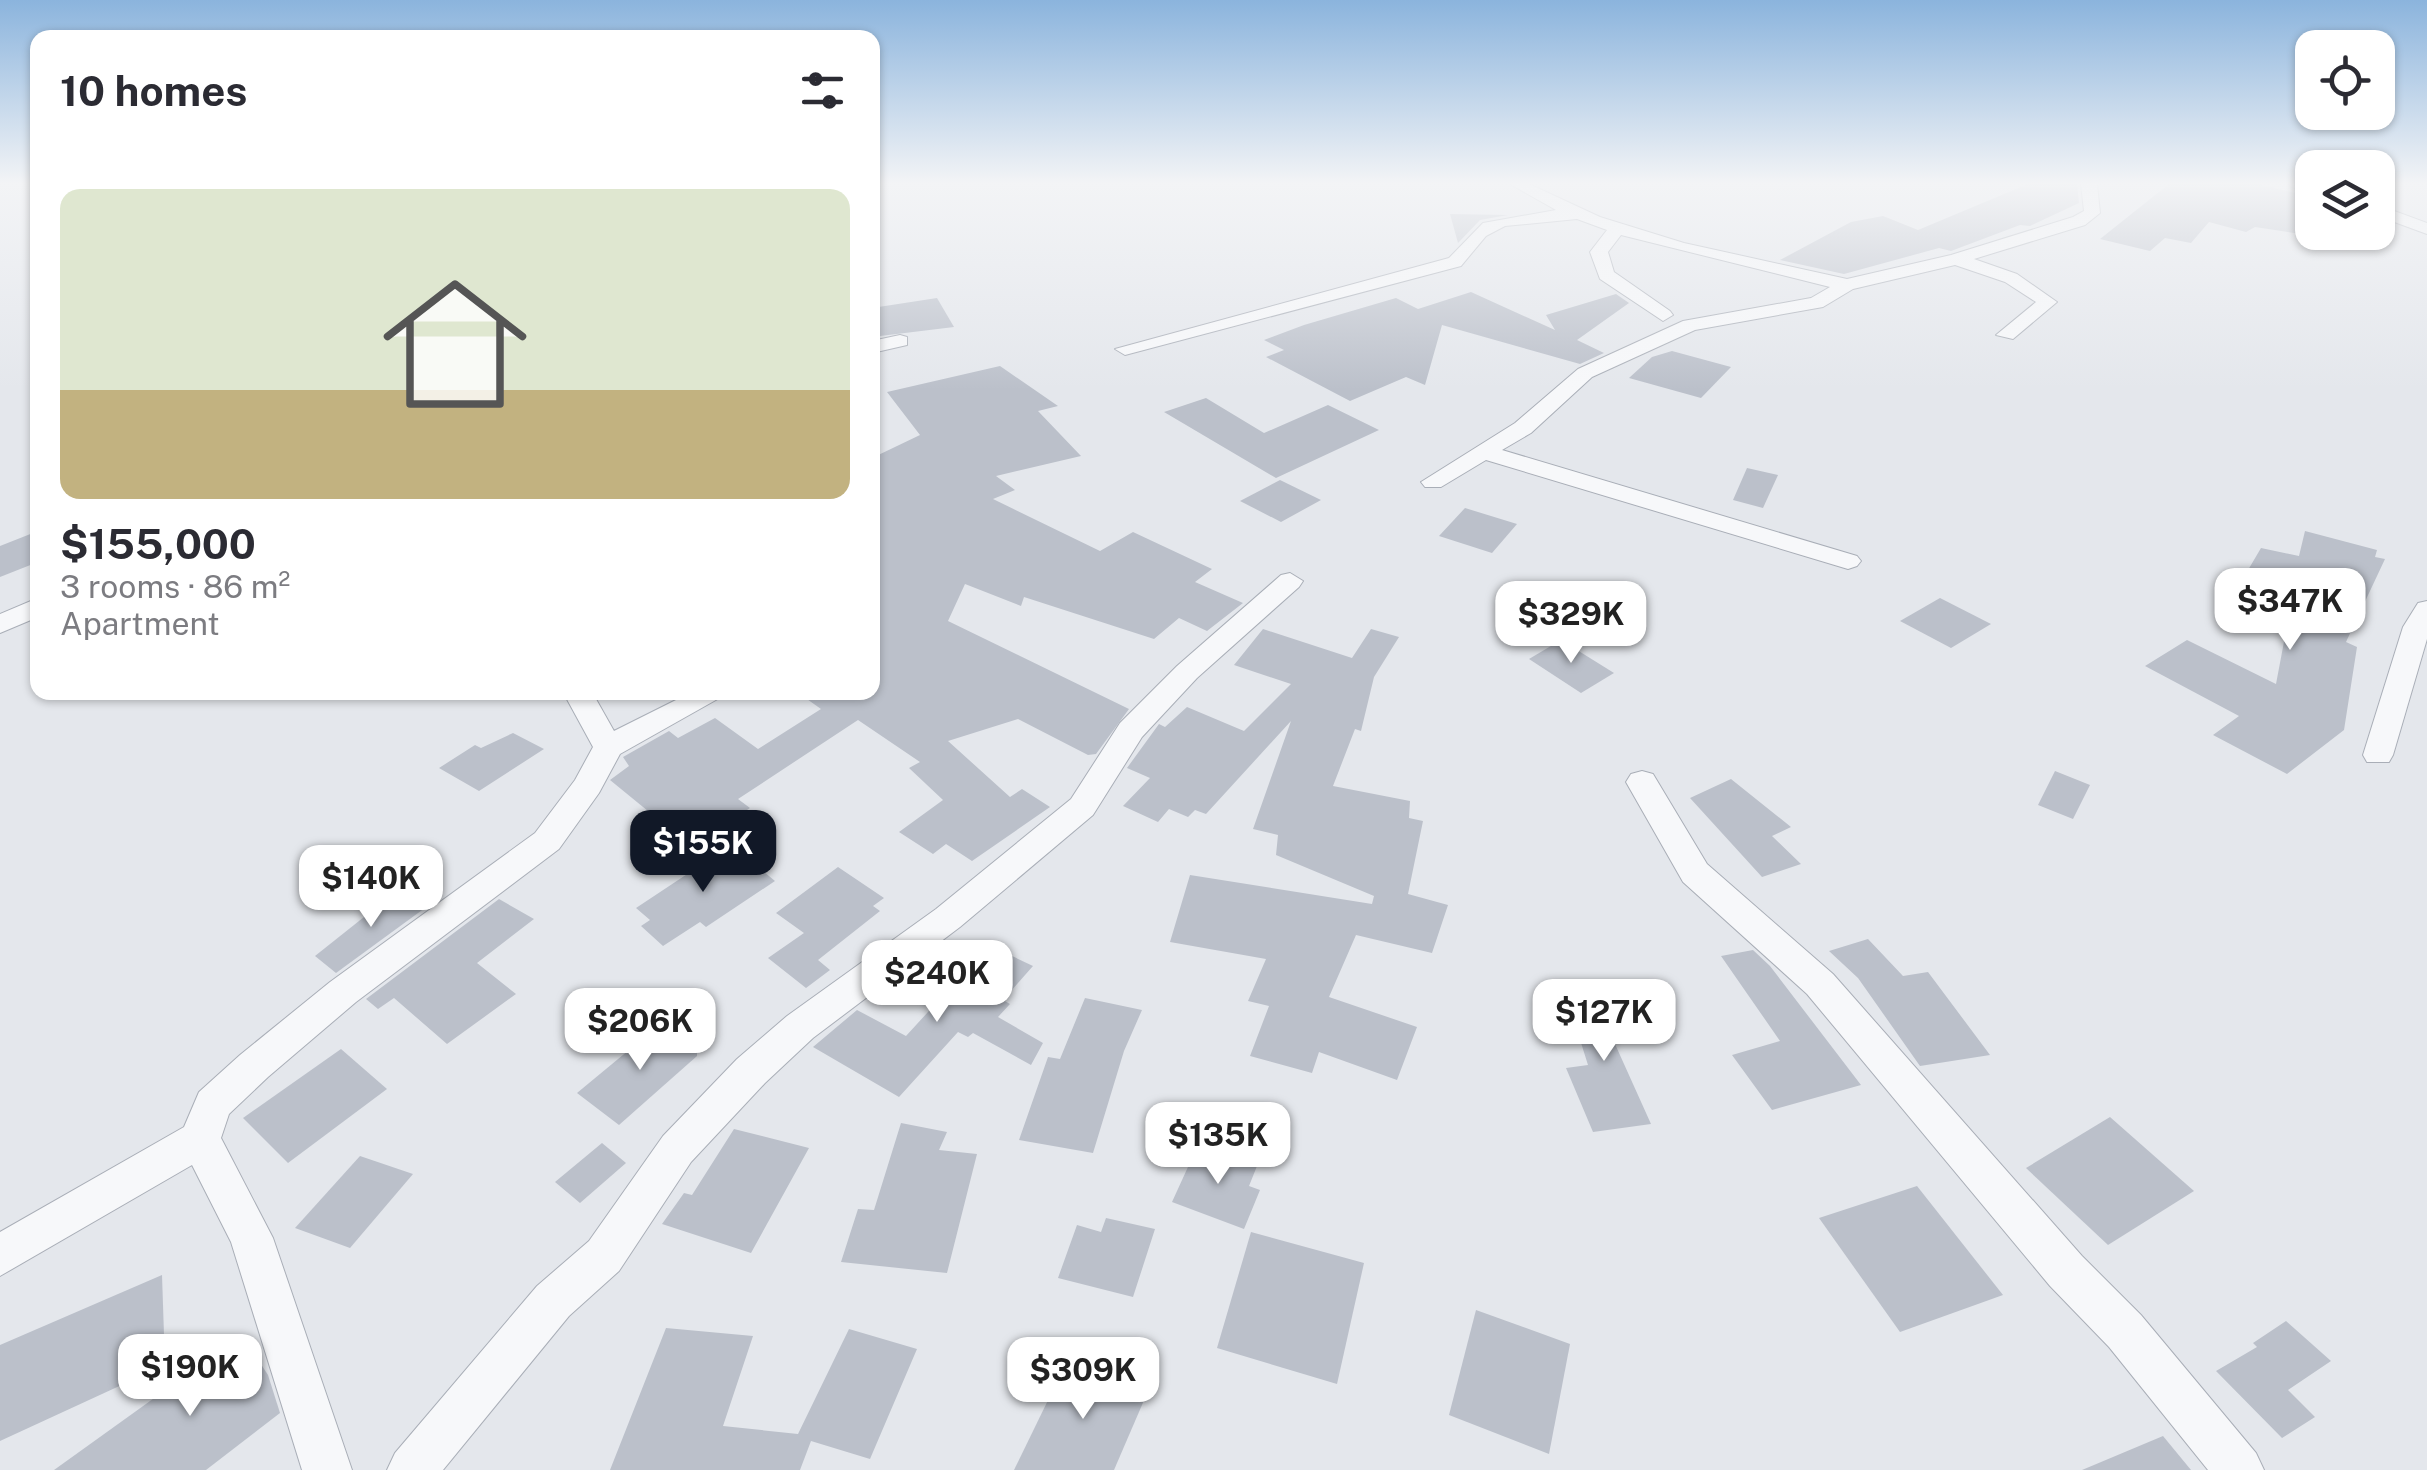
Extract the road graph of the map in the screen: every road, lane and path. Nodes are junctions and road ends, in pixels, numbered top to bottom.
1 (1468, 253) edge
2 (1599, 253) edge
3 (1712, 253) edge
4 (1977, 253) edge
5 (1956, 259) junction
6 (1847, 285) junction
7 (1663, 315) dead end
8 (2006, 336) dead end
9 (900, 340) dead end
10 (880, 346) edge
11 (1125, 349) dead end
12 (1486, 453) junction
13 (1433, 482) dead end
14 (1848, 561) dead end
15 (1290, 581) dead end
16 (2427, 609) edge
17 (30, 610) edge
18 (0, 624) edge
19 (582, 700) edge
20 (700, 700) edge
21 (608, 746) junction
22 (2378, 756) dead end
23 (1642, 782) dead end
24 (200, 1139) junction
25 (0, 1254) edge
26 (327, 1470) edge
27 (412, 1470) edge
28 (2239, 1470) edge

1 - 11 street
2 - 7 street
3 - 6 street
4 - 5 street
5 - 6 street
5 - 8 street
6 - 12 street
9 - 10 street
12 - 13 street
12 - 14 street
15 - 27 street
16 - 22 street
17 - 18 street
19 - 21 street
20 - 21 street
21 - 24 street
23 - 28 street
24 - 25 street
24 - 26 street

